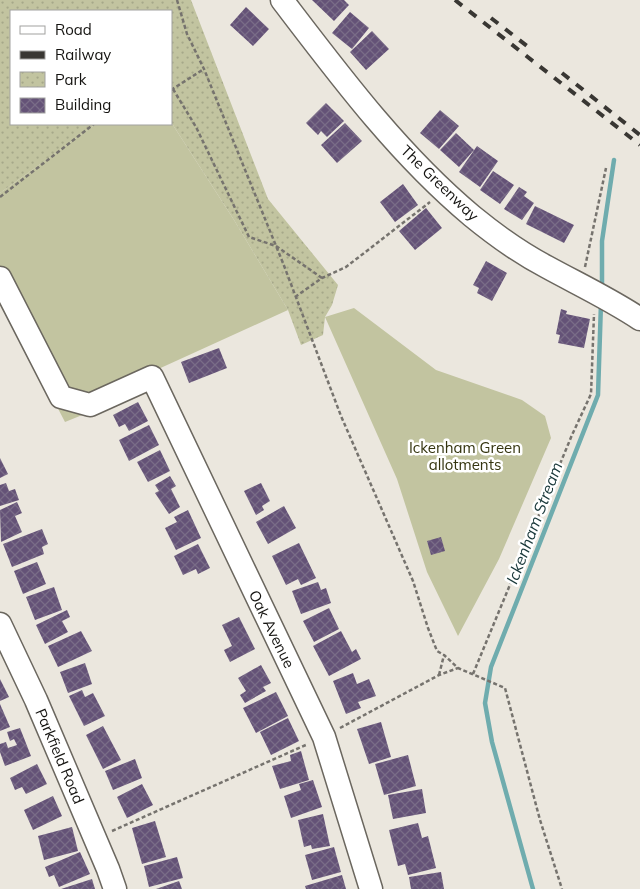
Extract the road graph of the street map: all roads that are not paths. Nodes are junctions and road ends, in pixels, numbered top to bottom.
1 (282, 0) edge
2 (0, 278) edge
3 (640, 319) edge
4 (0, 624) edge
5 (115, 889) edge
6 (372, 889) edge

1 - 3 street, The Greenway
2 - 6 street, Oak Avenue
4 - 5 street, Parkfield Road

